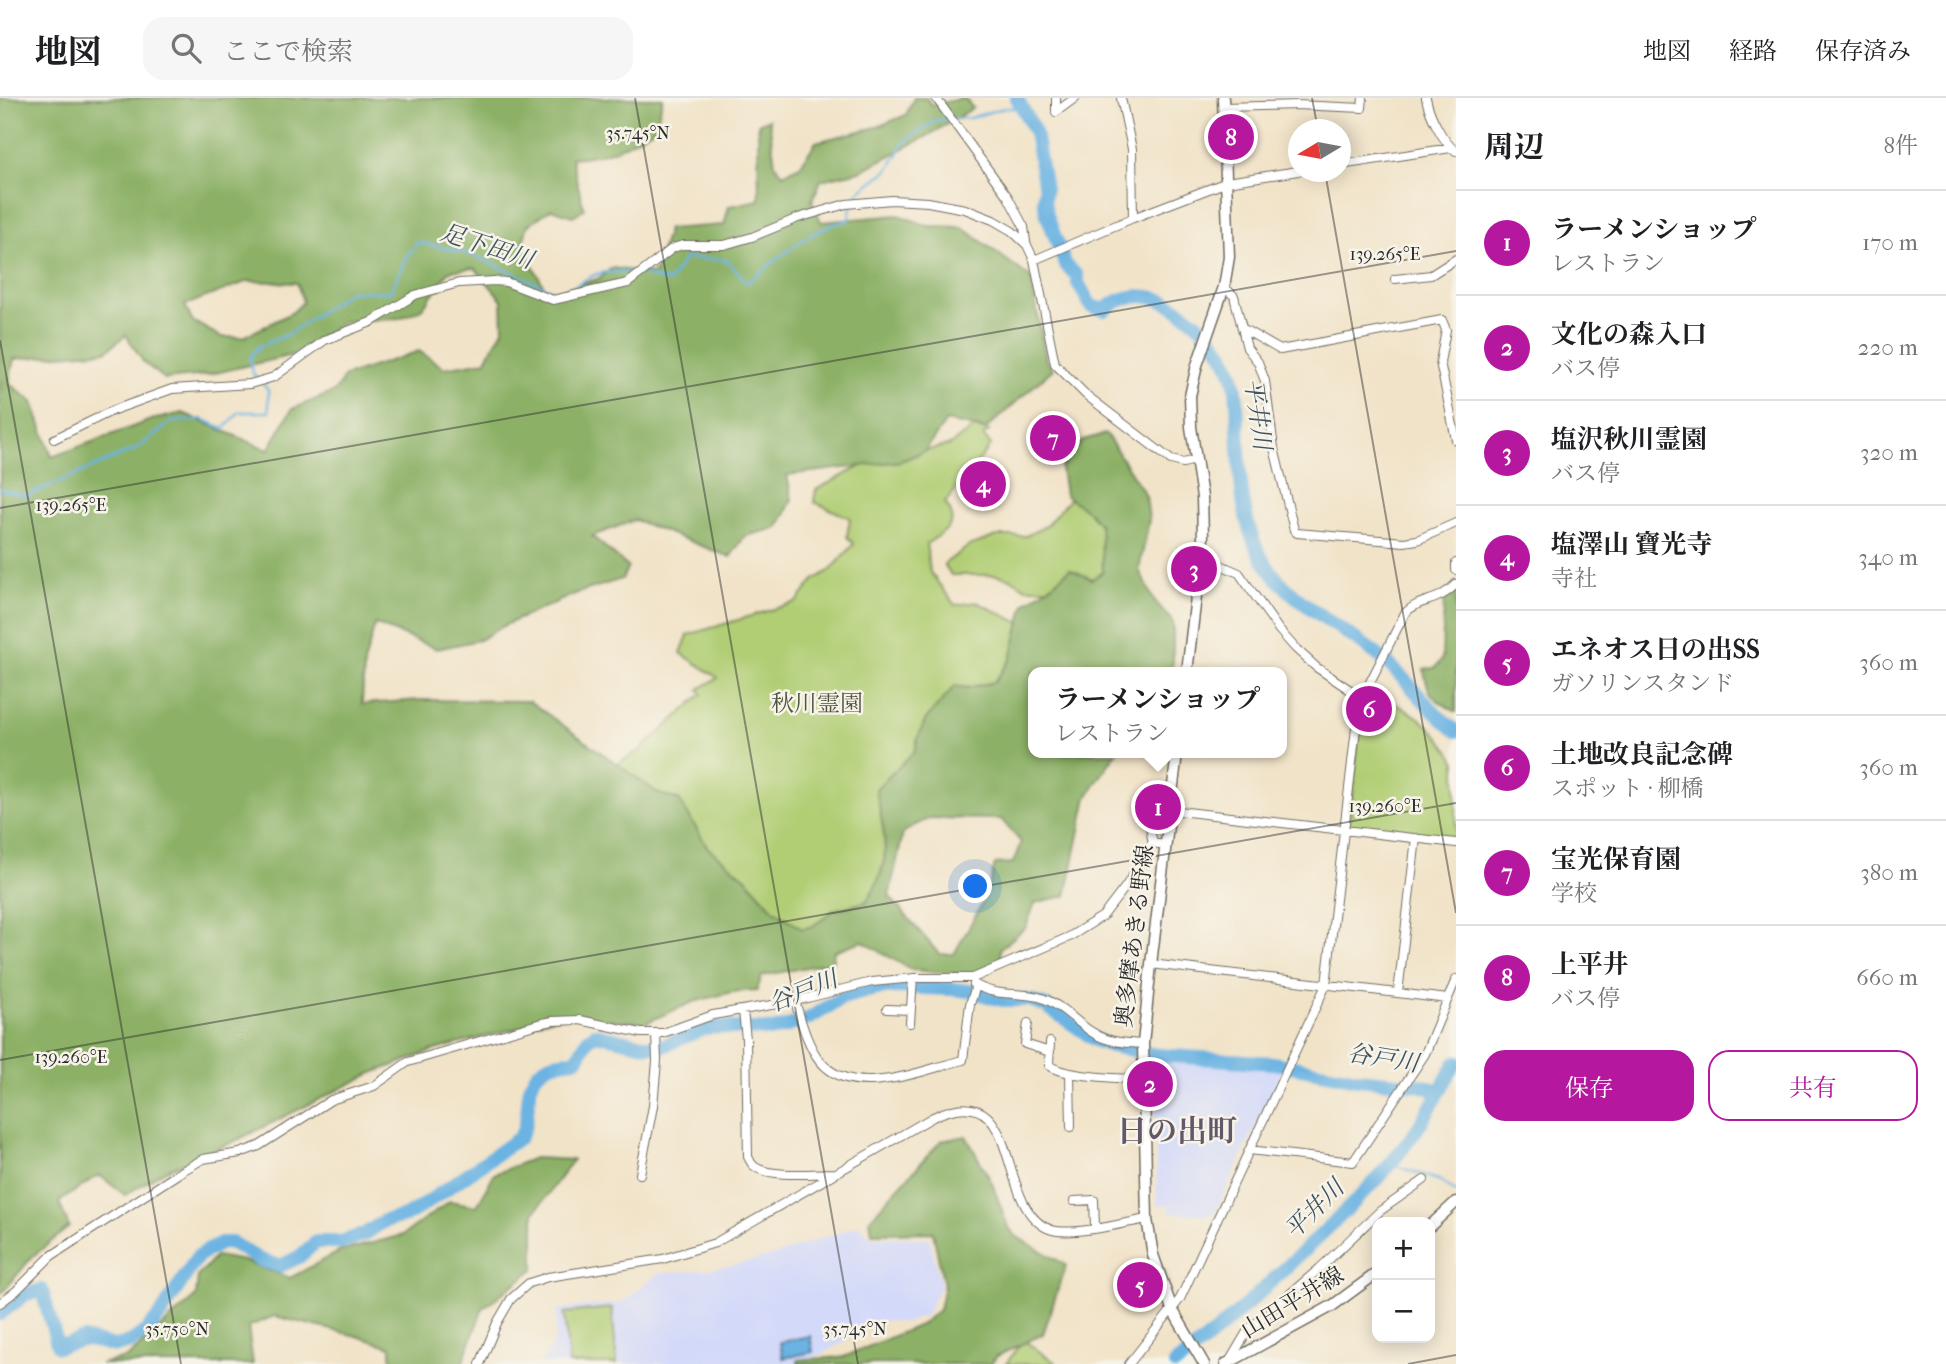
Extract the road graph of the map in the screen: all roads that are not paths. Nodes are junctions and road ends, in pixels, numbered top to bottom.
1 (936, 98) edge
2 (1056, 98) edge
3 (1075, 98) edge
4 (1121, 98) edge
5 (1363, 98) edge
6 (1426, 98) edge
7 (1223, 103) edge
8 (1453, 150) edge
9 (1351, 164) edge
10 (1288, 173) edge
11 (1227, 182) junction
12 (1133, 218) junction
13 (1027, 245) junction
14 (1456, 259) edge
15 (1034, 260) junction
16 (1395, 279) dead end
17 (1224, 287) junction
18 (1242, 328) junction
19 (54, 439) dead end
20 (1456, 440) edge
21 (1196, 460) junction
22 (1456, 523) edge
23 (1202, 557) junction
24 (1456, 564) edge
25 (1456, 570) edge
26 (1456, 584) edge
27 (1188, 667) edge
28 (1363, 694) junction
29 (1176, 758) edge
30 (1173, 788) junction
31 (1170, 810) junction
32 (1343, 830) junction
33 (1416, 838) junction
34 (1153, 843) junction
35 (1456, 843) edge
36 (1166, 845) junction
37 (1151, 964) junction
38 (1456, 979) edge
39 (913, 981) junction
40 (974, 981) junction
41 (1326, 985) junction
42 (1398, 993) junction
43 (1448, 999) junction
44 (795, 1001) junction
45 (887, 1009) dead end
46 (911, 1010) junction
47 (743, 1011) junction
48 (910, 1023) dead end
49 (1028, 1023) dead end
50 (656, 1033) junction
51 (1050, 1042) dead end
52 (1143, 1044) junction
53 (1049, 1052) junction
54 (1070, 1073) junction
55 (1143, 1080) junction
56 (374, 1086) junction
57 (365, 1096) dead end
58 (1071, 1127) dead end
59 (1249, 1150) junction
60 (838, 1173) junction
61 (640, 1174) dead end
62 (1422, 1182) dead end
63 (1074, 1201) dead end
64 (1456, 1202) edge
65 (1147, 1219) junction
66 (1435, 1221) edge
67 (1095, 1227) junction
68 (1372, 1277) edge
69 (0, 1303) edge
70 (1171, 1309) junction
71 (1227, 1363) edge
72 (480, 1364) edge
73 (1129, 1364) edge
74 (1204, 1364) edge

1 - 13 street
2 - 3 street
4 - 12 street
5 - 7 street
6 - 8 street
7 - 11 main road
8 - 9 street
10 - 11 street
11 - 12 street
11 - 17 main road
12 - 15 street
13 - 15 street
13 - 19 street
14 - 16 street
15 - 21 street
17 - 18 street
17 - 21 main road
18 - 20 street
18 - 22 street
21 - 23 main road
23 - 27 main road
23 - 28 street
24 - 25 street
26 - 28 street
28 - 32 street
29 - 30 main road, 奥多摩あきる野線
30 - 31 main road, 奥多摩あきる野線
30 - 34 street
31 - 32 street
31 - 36 main road, 奥多摩あきる野線
32 - 33 street
32 - 41 street
33 - 35 street
33 - 42 street
34 - 36 street
34 - 40 street
36 - 37 main road, 奥多摩あきる野線
37 - 41 street
37 - 52 main road, 奥多摩あきる野線
38 - 43 street
39 - 40 street
39 - 44 street
39 - 46 street
40 - 44 street
40 - 52 street
41 - 42 street
41 - 59 street
42 - 43 street
43 - 59 street
44 - 47 street
45 - 46 street
46 - 48 street
47 - 50 street
47 - 60 street
49 - 53 street
50 - 56 street
50 - 61 street
51 - 53 street
52 - 55 main road, 奥多摩あきる野線
53 - 54 street
54 - 55 street
54 - 58 street
55 - 65 main road, 奥多摩あきる野線
56 - 57 street
56 - 69 street
59 - 70 street
60 - 67 street
60 - 72 street
62 - 71 street
63 - 67 street
64 - 66 main road
65 - 67 street
65 - 70 main road, 奥多摩あきる野線
68 - 71 main road, 山田平井線
70 - 73 street
70 - 74 main road, 奥多摩あきる野線

